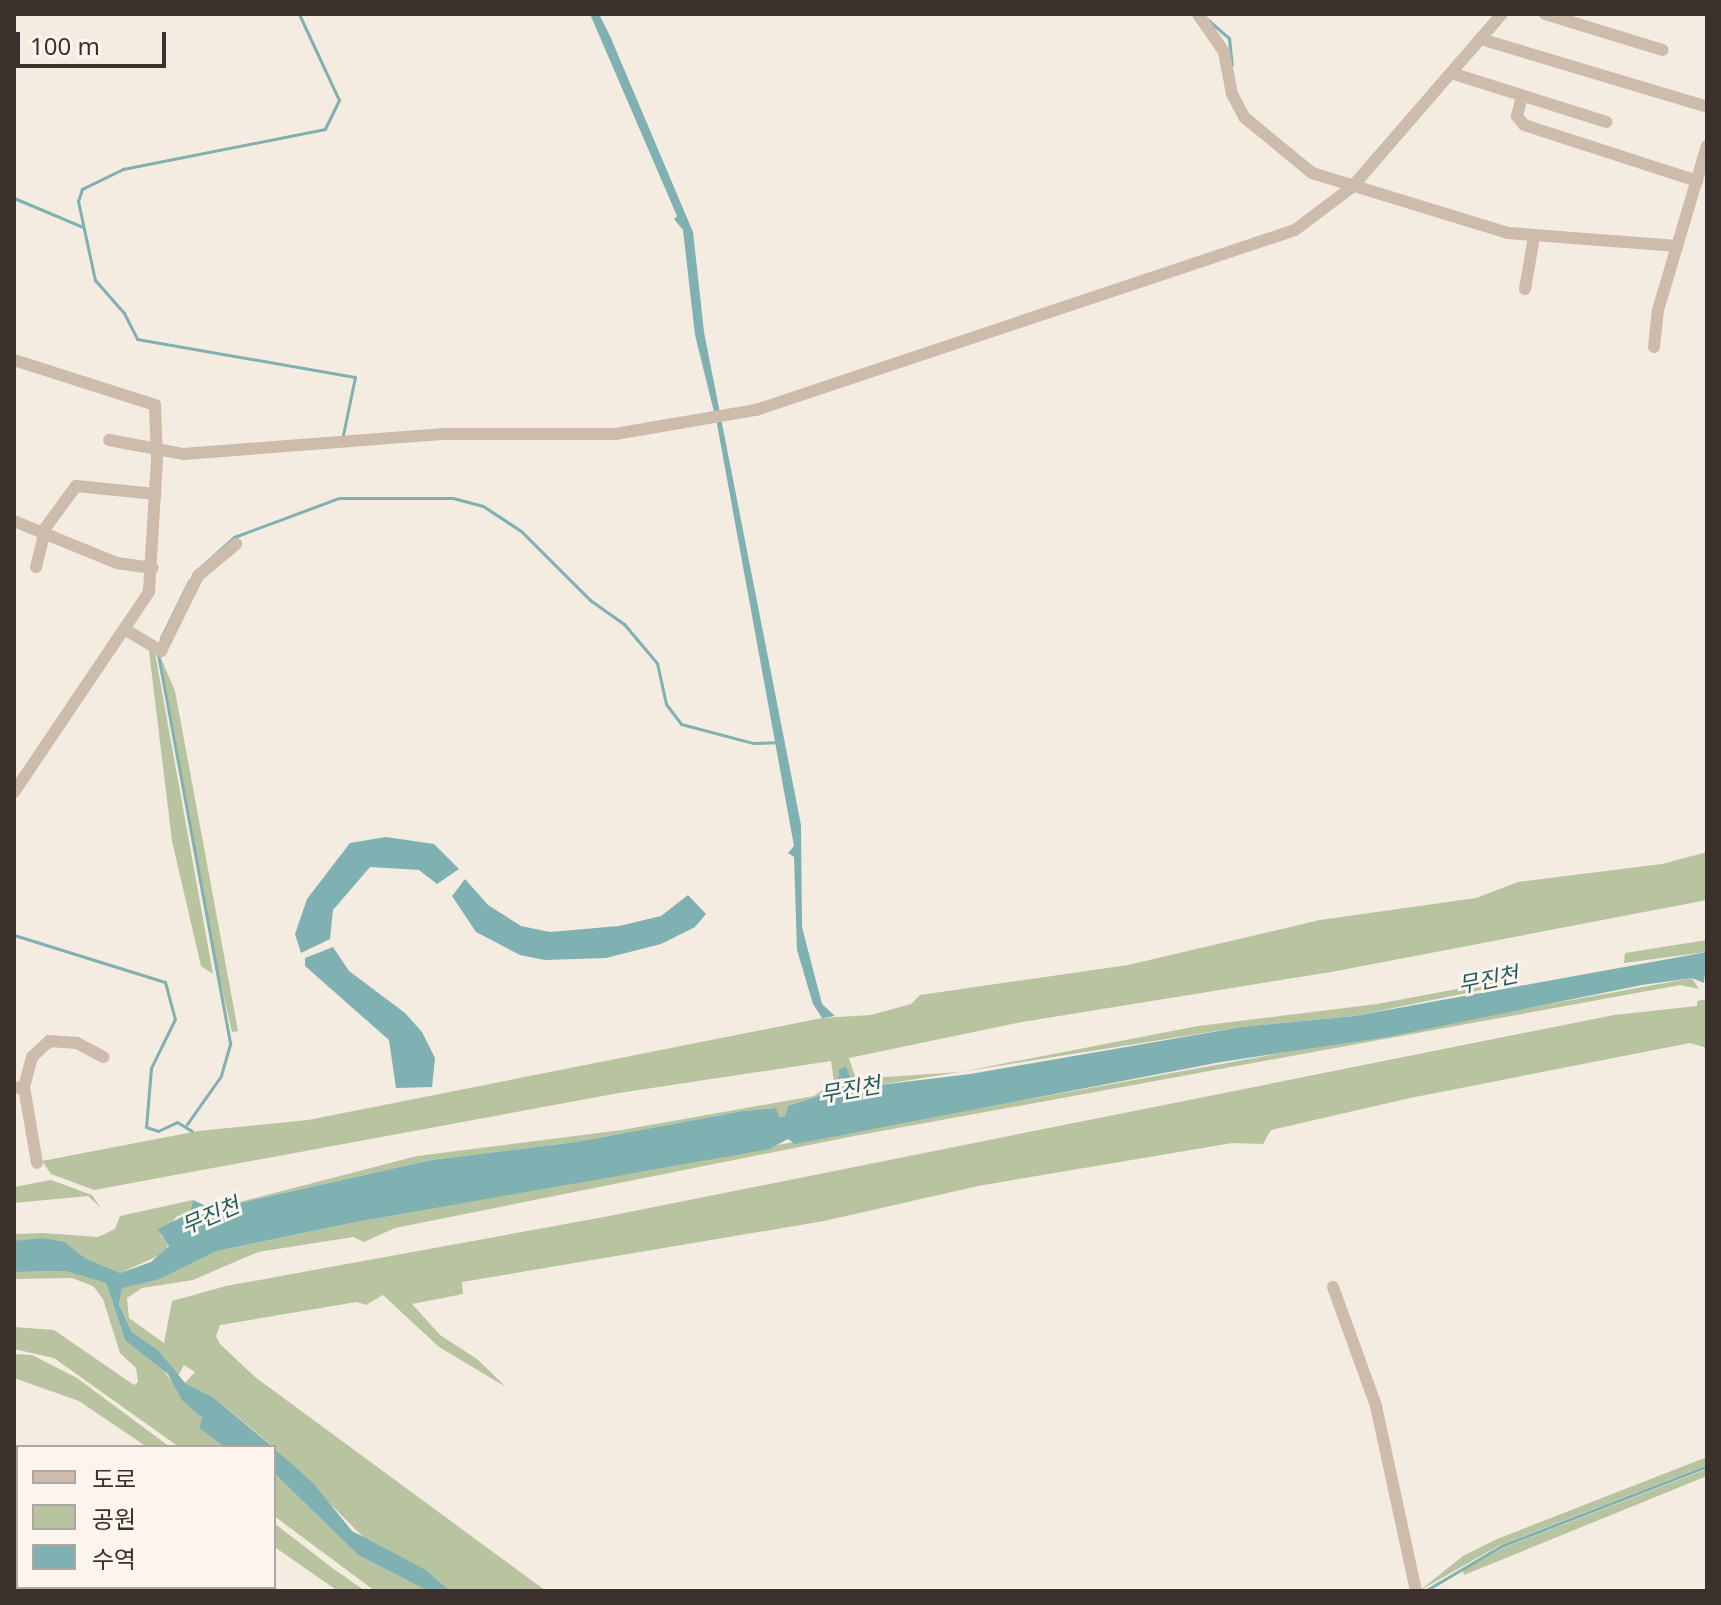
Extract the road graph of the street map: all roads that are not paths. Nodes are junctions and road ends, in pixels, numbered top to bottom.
1 (1198, 14) edge
2 (1502, 14) edge
3 (1545, 14) edge
4 (1481, 39) junction
5 (1663, 50) dead end
6 (1451, 73) junction
7 (1522, 96) junction
8 (1707, 107) edge
9 (1606, 122) dead end
10 (1707, 146) edge
11 (1697, 181) junction
12 (1352, 187) junction
13 (1534, 237) junction
14 (1678, 246) junction
15 (1525, 289) dead end
16 (1654, 347) dead end
17 (14, 360) edge
18 (109, 440) dead end
19 (156, 451) junction
20 (156, 494) junction
21 (14, 521) edge
22 (44, 535) junction
23 (236, 544) dead end
24 (36, 567) dead end
25 (153, 568) junction
26 (126, 630) junction
27 (14, 792) edge
28 (103, 1057) dead end
29 (19, 1088) edge
30 (37, 1163) dead end
31 (1333, 1287) dead end
32 (1416, 1591) edge

1 - 12 street
2 - 4 street
3 - 5 street
4 - 6 street
4 - 8 street
6 - 7 street
6 - 12 street
7 - 9 street
7 - 11 street
10 - 11 street
11 - 14 street
12 - 13 street
12 - 19 street
13 - 14 street
13 - 15 street
14 - 16 street
17 - 19 street
18 - 19 street
19 - 20 street
20 - 22 street
20 - 25 street
21 - 22 street
22 - 24 street
22 - 25 street
23 - 26 street
25 - 26 street
26 - 27 street
28 - 29 street
29 - 30 street
31 - 32 street

